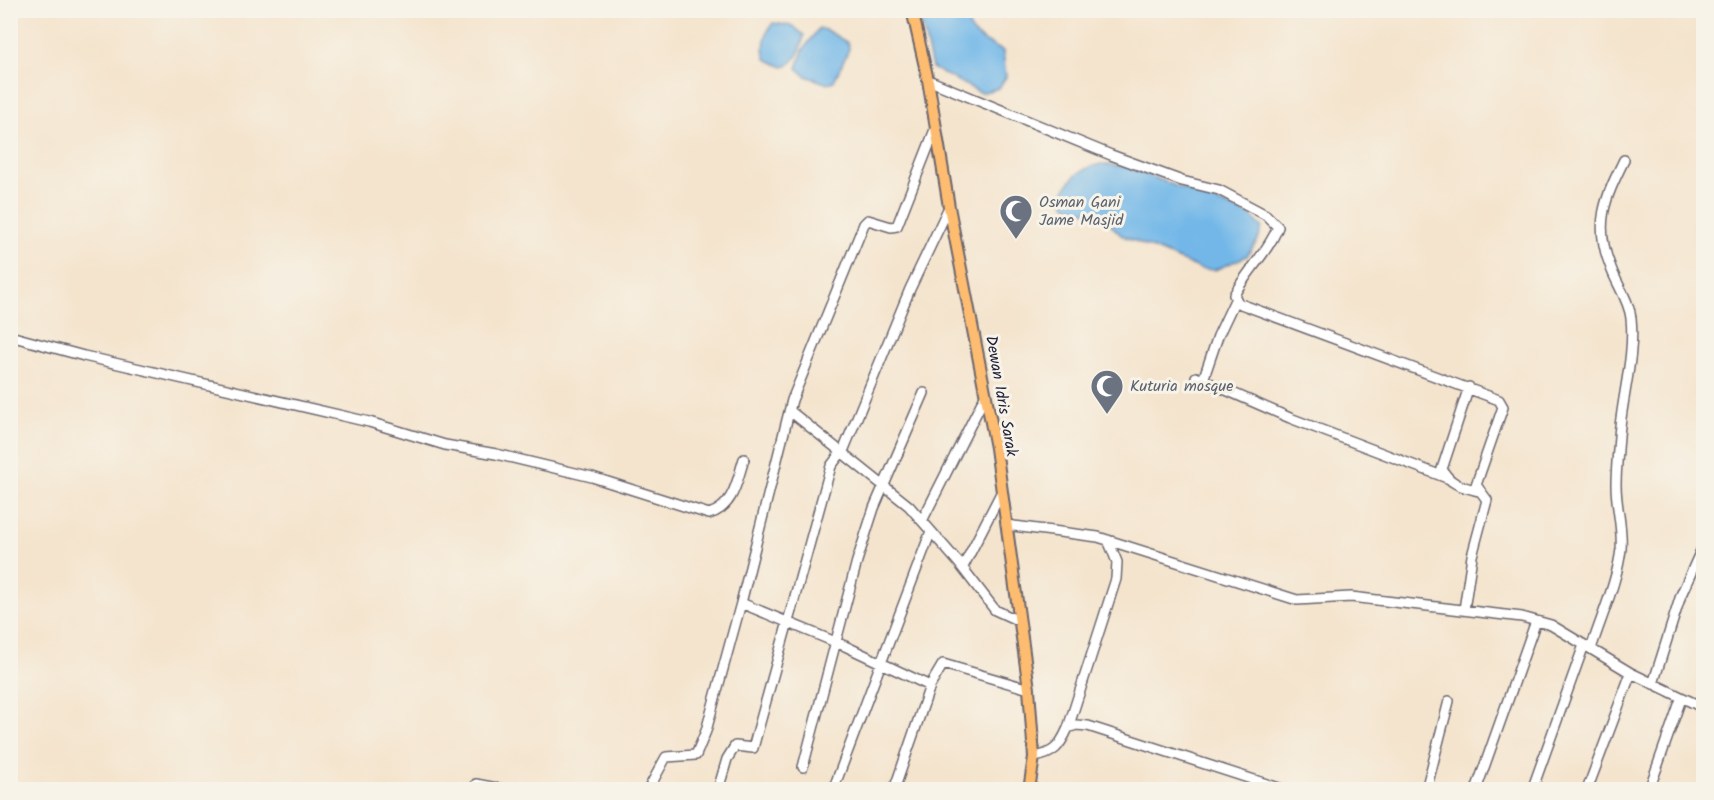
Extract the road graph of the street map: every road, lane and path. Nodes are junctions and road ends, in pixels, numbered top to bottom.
1 (912, 10) edge
2 (928, 80) junction
3 (936, 127) junction
4 (1624, 160) dead end
5 (949, 207) junction
6 (1235, 300) junction
7 (10, 336) edge
8 (1469, 387) junction
9 (924, 393) dead end
10 (986, 394) junction
11 (790, 411) junction
12 (842, 455) junction
13 (744, 459) dead end
14 (1447, 478) junction
15 (884, 485) junction
16 (1479, 491) junction
17 (1001, 493) junction
18 (922, 521) junction
19 (1006, 525) junction
20 (931, 531) junction
21 (1108, 540) junction
22 (1704, 544) edge
23 (963, 567) junction
24 (741, 603) junction
25 (1464, 610) junction
26 (788, 621) junction
27 (1019, 621) junction
28 (1536, 621) junction
29 (836, 642) junction
30 (1587, 647) junction
31 (880, 663) junction
32 (1631, 673) junction
33 (1653, 684) junction
34 (930, 686) junction
35 (1029, 688) junction
36 (1681, 699) junction
37 (1449, 701) dead end
38 (1704, 708) edge
39 (1068, 728) junction
40 (1035, 757) junction
41 (803, 767) dead end
42 (1254, 778) junction
43 (473, 789) edge
44 (507, 789) edge
45 (648, 789) edge
46 (718, 789) edge
47 (833, 789) edge
48 (894, 789) edge
49 (1029, 789) edge
50 (1250, 789) edge
51 (1285, 789) edge
52 (1426, 789) edge
53 (1476, 789) edge
54 (1532, 789) edge
55 (1587, 789) edge
56 (1649, 789) edge

1 - 2 main road, Dewan Idris Sarak
2 - 3 main road, Dewan Idris Sarak
2 - 6 street
3 - 5 main road, Dewan Idris Sarak
3 - 11 street
4 - 30 street
5 - 10 main road, Dewan Idris Sarak
5 - 12 street
6 - 8 street
6 - 14 street
7 - 13 street
8 - 14 street
8 - 16 street
9 - 15 street
10 - 17 main road, Dewan Idris Sarak
10 - 18 street
11 - 12 street
11 - 24 street
12 - 15 street
12 - 26 street
14 - 16 street
15 - 18 street
15 - 29 street
16 - 25 street
17 - 19 main road, Dewan Idris Sarak
17 - 23 street
18 - 20 street
19 - 21 street
19 - 27 main road, Dewan Idris Sarak
20 - 23 street
20 - 31 street
21 - 25 street
21 - 39 street
22 - 33 street
23 - 27 street
24 - 26 street
24 - 45 street
25 - 28 street
26 - 29 street
26 - 46 street
27 - 35 main road, Dewan Idris Sarak
28 - 30 street
28 - 53 street
29 - 31 street
29 - 41 street
30 - 32 street
30 - 54 street
31 - 34 street
31 - 47 street
32 - 33 street
32 - 55 street
33 - 36 street
34 - 35 street
34 - 48 street
35 - 40 main road, Dewan Idris Sarak
36 - 38 street
36 - 56 street
37 - 52 street
39 - 40 street
39 - 42 street
40 - 49 main road, Dewan Idris Sarak
42 - 50 street
42 - 51 street
43 - 44 street

